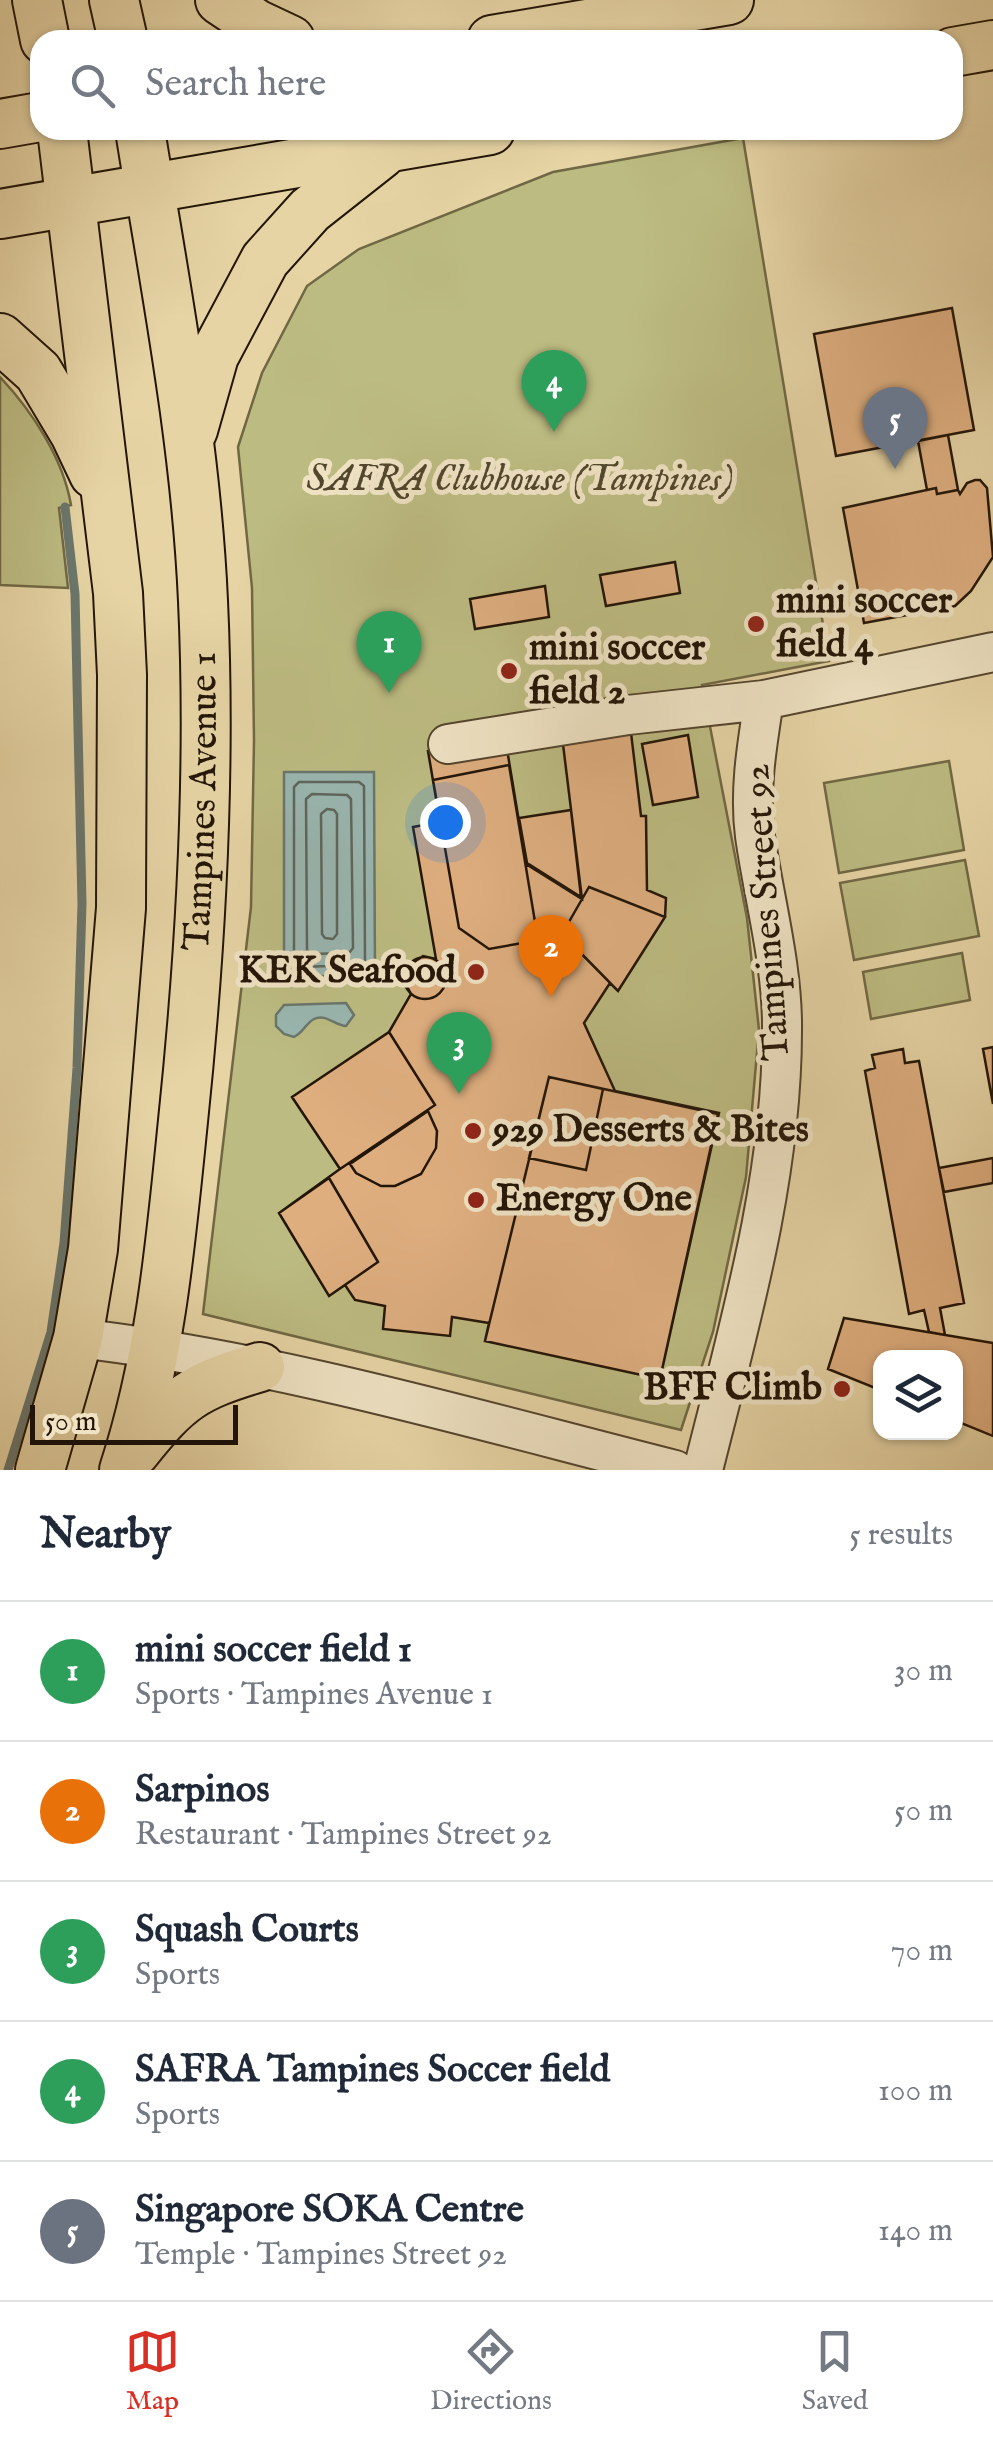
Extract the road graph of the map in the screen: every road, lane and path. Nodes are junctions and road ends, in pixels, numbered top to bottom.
1 (37, 0) edge
2 (114, 0) edge
3 (220, 0) edge
4 (729, 0) edge
5 (43, 30) edge
6 (120, 30) edge
7 (269, 30) edge
8 (551, 30) edge
9 (993, 45) edge
10 (963, 50) edge
11 (30, 119) edge
12 (0, 124) edge
13 (63, 140) edge
14 (142, 140) edge
15 (434, 140) edge
16 (389, 148) junction
17 (149, 188) junction
18 (72, 202) junction
19 (0, 214) edge
20 (0, 338) edge
21 (190, 443) junction
22 (108, 504) junction
23 (993, 652) edge
24 (764, 700) junction
25 (448, 744) dead end
26 (78, 1338) junction
27 (155, 1347) junction
28 (260, 1366) junction
29 (125, 1466) edge
30 (40, 1470) edge
31 (675, 1470) edge
32 (703, 1470) edge

1 - 5 main road
2 - 6 main road
3 - 7 main road
4 - 8 main road
9 - 10 main road
11 - 12 main road
13 - 18 main road, Tampines Avenue 1
14 - 17 main road, Tampines Avenue 1
15 - 16 main road
16 - 17 main road
16 - 21 main road
17 - 18 main road
17 - 21 main road, Tampines Avenue 1
18 - 19 main road
18 - 22 main road, Tampines Avenue 1
20 - 22 main road
21 - 27 main road, Tampines Avenue 1
22 - 26 main road, Tampines Avenue 1
23 - 24 street
24 - 25 street
24 - 32 street, Tampines Street 92
26 - 27 street
26 - 30 main road, Tampines Avenue 1
27 - 28 street
27 - 29 main road, Tampines Avenue 1
28 - 29 main road
28 - 31 street

